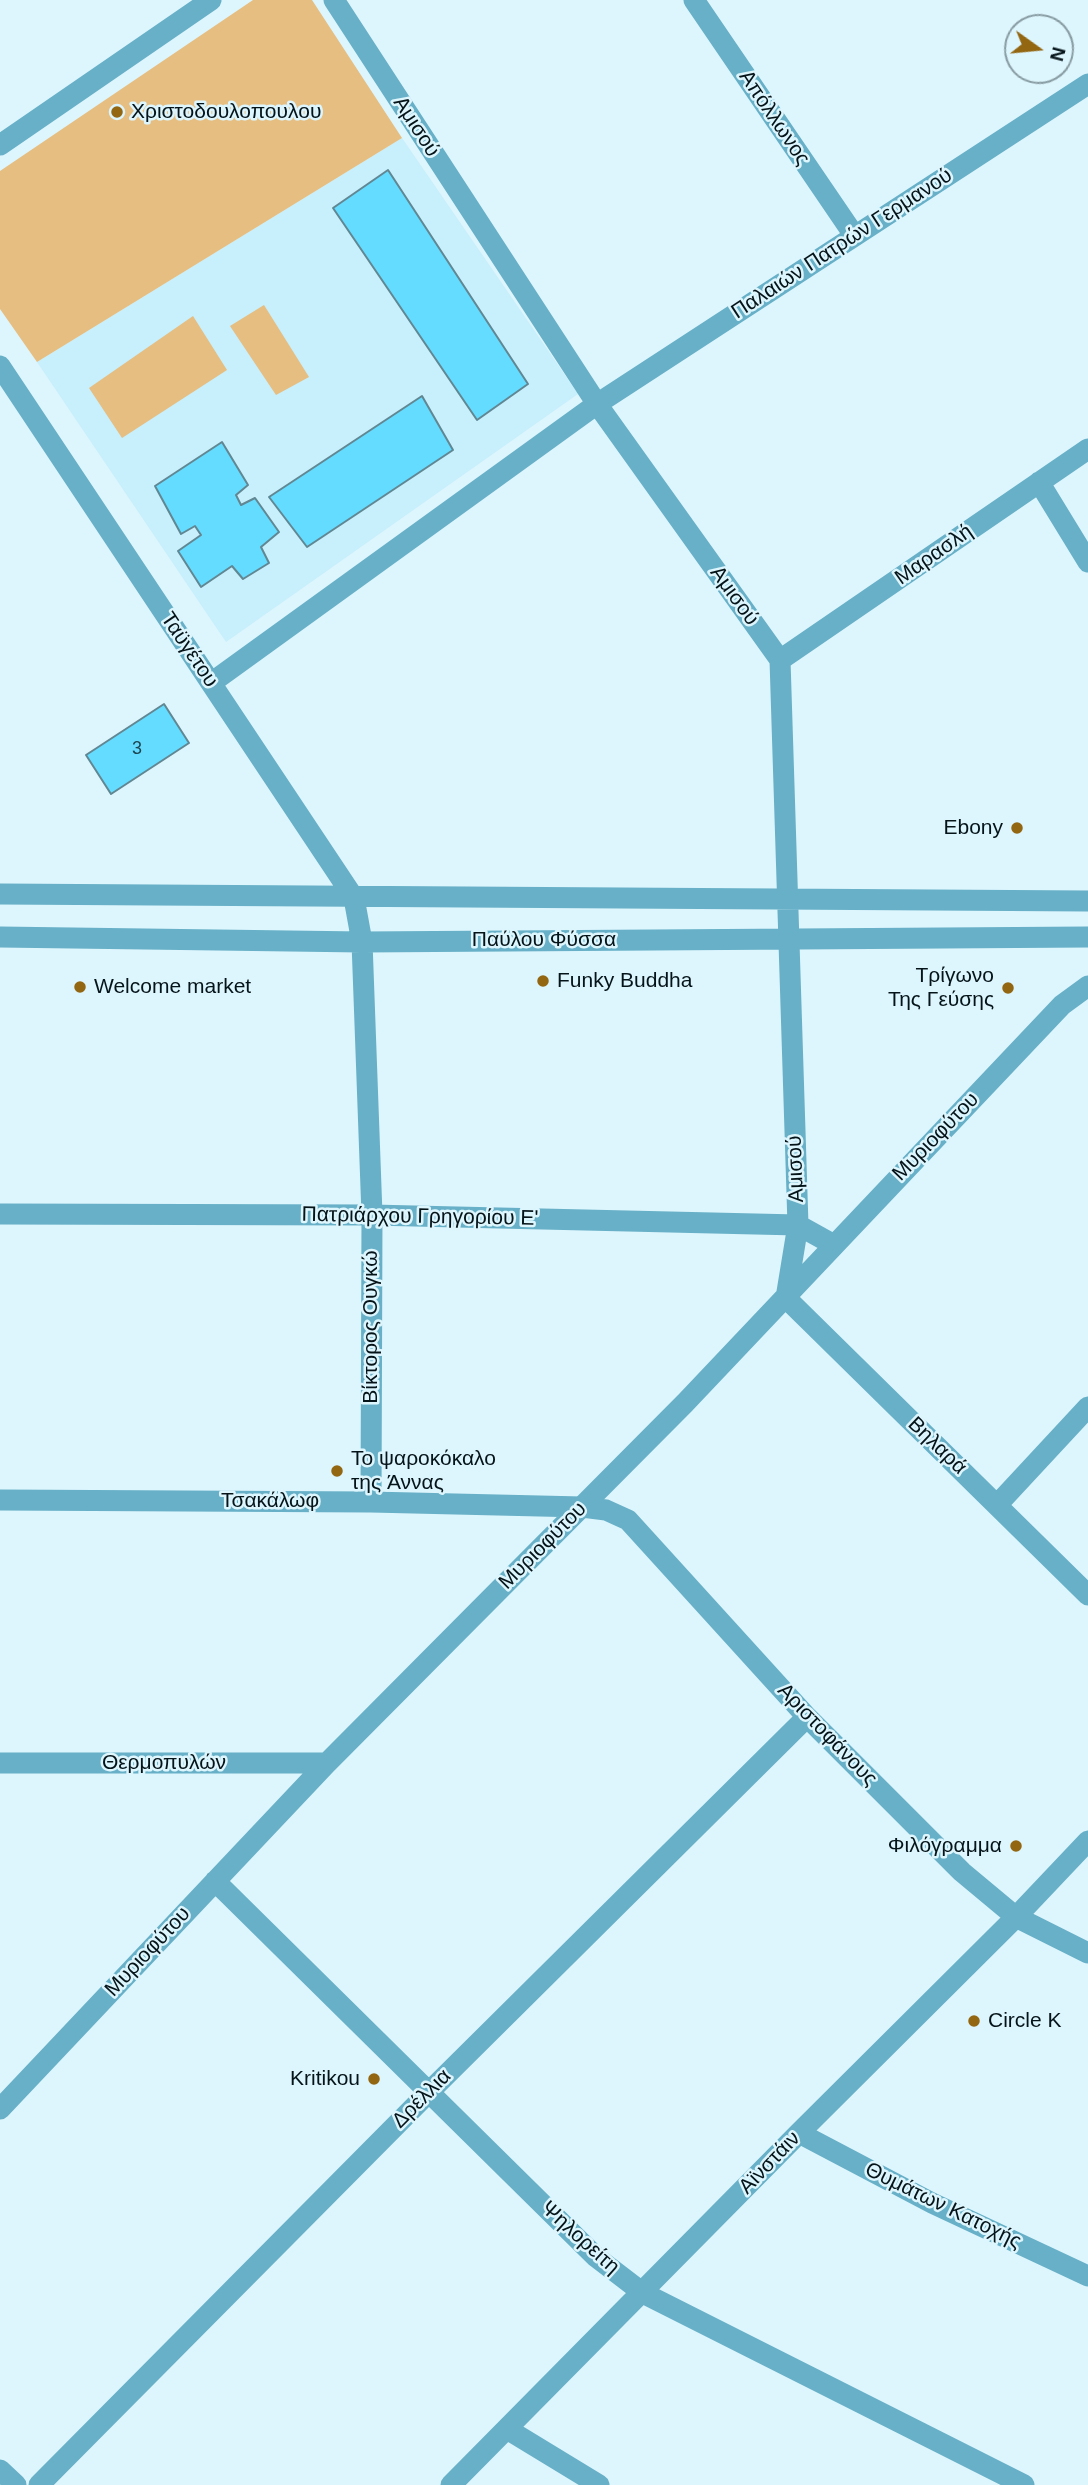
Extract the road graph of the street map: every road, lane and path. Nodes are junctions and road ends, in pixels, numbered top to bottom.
1 (211, 0) edge
2 (334, 0) edge
3 (694, 0) edge
4 (1088, 84) edge
5 (0, 145) edge
6 (854, 236) junction
7 (0, 366) edge
8 (597, 404) junction
9 (1088, 449) edge
10 (1039, 482) junction
11 (1088, 562) edge
12 (780, 660) junction
13 (211, 682) junction
14 (0, 894) edge
15 (354, 898) junction
16 (789, 898) junction
17 (1088, 901) edge
18 (0, 937) edge
19 (1088, 937) edge
20 (790, 940) junction
21 (362, 942) junction
22 (1088, 986) edge
23 (0, 1214) edge
24 (372, 1215) junction
25 (798, 1225) junction
26 (834, 1244) junction
27 (786, 1298) junction
28 (1088, 1408) edge
29 (0, 1500) edge
30 (371, 1502) junction
31 (997, 1505) junction
32 (582, 1507) junction
33 (1088, 1595) edge
34 (807, 1717) junction
35 (0, 1763) edge
36 (327, 1763) junction
37 (1088, 1841) edge
38 (215, 1881) junction
39 (1016, 1917) junction
40 (1088, 1953) edge
41 (428, 2093) junction
42 (0, 2109) edge
43 (799, 2133) junction
44 (1088, 2276) edge
45 (643, 2293) junction
46 (507, 2429) junction
47 (0, 2470) edge
48 (16, 2485) edge
49 (39, 2485) edge
50 (451, 2485) edge
51 (599, 2485) edge
52 (1024, 2485) edge

1 - 5 street
2 - 8 street, Αμισού
3 - 6 street, Απόλλωνος
4 - 6 street, Παλαιών Πατρών Γερμανού
6 - 8 street, Παλαιών Πατρών Γερμανού
7 - 13 street, Ταϋγέτου
8 - 12 street, Αμισού
8 - 13 street, Παλαιών Πατρών Γερμανού
9 - 10 street, Μαρασλή
10 - 11 street
10 - 12 street, Μαρασλή
12 - 16 street, Αμισού
13 - 15 street, Ταϋγέτου
14 - 15 street, Παύλου Φύσσα
15 - 16 street, Παύλου Φύσσα
15 - 21 street, Ταϋγέτου
16 - 17 street, Παύλου Φύσσα
16 - 20 street, Αμισού
18 - 21 street, Παύλου Φύσσα
19 - 20 street, Παύλου Φύσσα
20 - 21 street, Παύλου Φύσσα
20 - 25 street, Αμισού
21 - 24 street, Βίκτορος Ουγκώ
22 - 26 street, Μυριοφύτου
23 - 24 street, Πατριάρχου Γρηγορίου Ε'
24 - 25 street, Πατριάρχου Γρηγορίου Ε'
24 - 30 street, Βίκτορος Ουγκώ
25 - 26 street, Πατριάρχου Γρηγορίου Ε'
25 - 27 street, Αμισού
26 - 27 street, Μυριοφύτου
27 - 31 street, Βηλαρά
27 - 32 street, Μυριοφύτου
28 - 31 street
29 - 30 street, Τσακάλωφ
30 - 32 street, Τσακάλωφ
31 - 33 street, Βηλαρά
32 - 34 street, Αριστοφάνους
32 - 36 street, Μυριοφύτου
34 - 39 street, Αριστοφάνους
34 - 41 street, Δρέλλια
35 - 36 street, Θερμοπυλών
36 - 38 street, Μυριοφύτου
37 - 39 street, Αϊνστάιν
38 - 41 street, Ψηλορείτη
38 - 42 street, Μυριοφύτου
39 - 40 street, Αριστοφάνους
39 - 43 street, Αϊνστάιν
41 - 45 street, Ψηλορείτη
41 - 49 street, Δρέλλια
43 - 44 street, Θυμάτων Κατοχής
43 - 45 street, Αϊνστάιν
45 - 46 street, Αϊνστάιν
45 - 52 street, Ψηλορείτη
46 - 50 street, Αϊνστάιν
46 - 51 street
47 - 48 street

